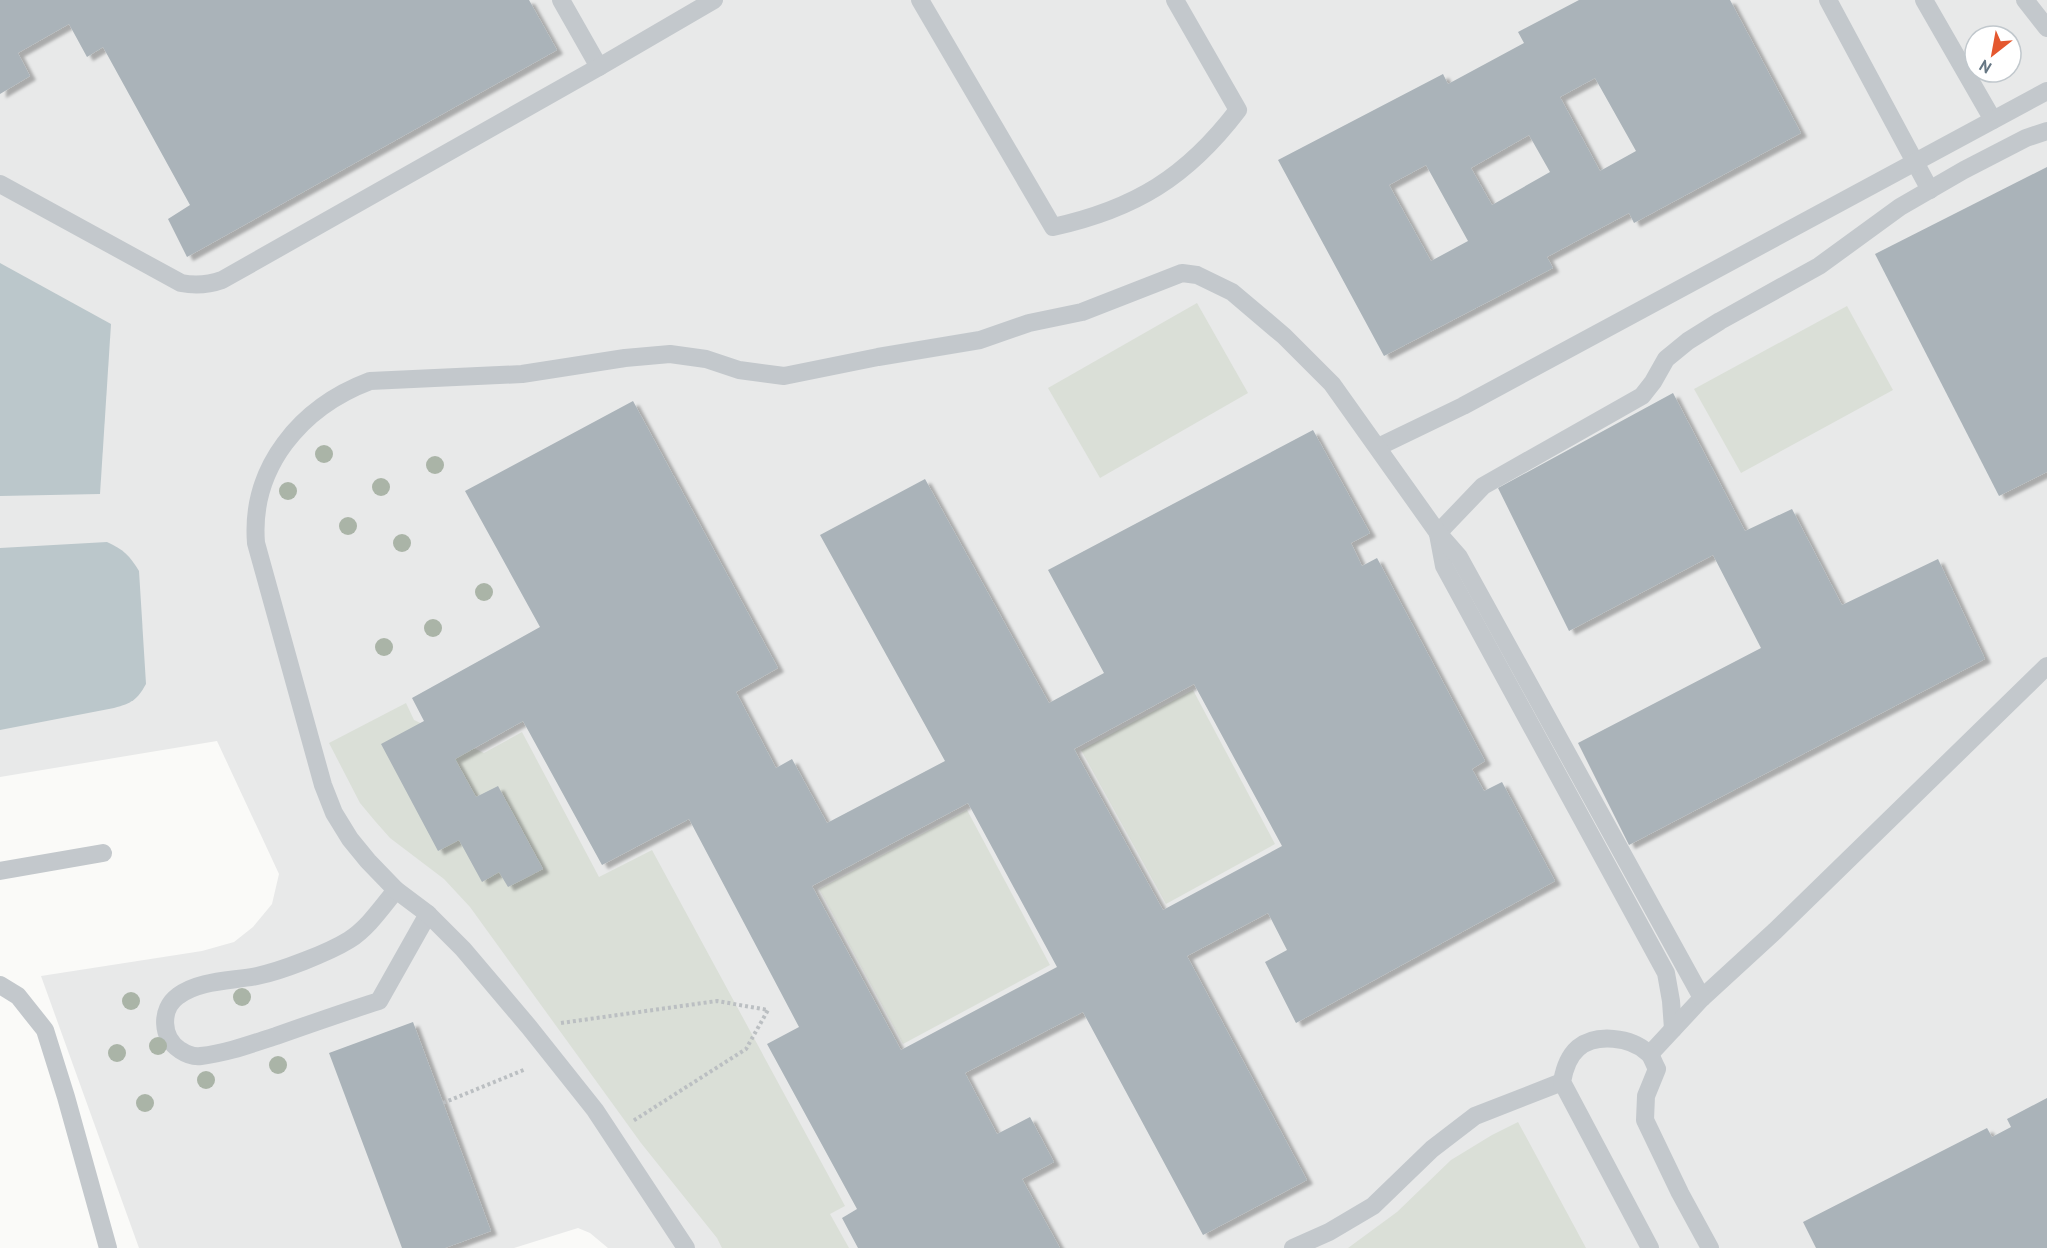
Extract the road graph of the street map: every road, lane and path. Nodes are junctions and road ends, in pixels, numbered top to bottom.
1 (561, 0) edge
2 (714, 0) edge
3 (920, 0) edge
4 (1175, 0) edge
5 (1828, 0) edge
6 (1924, 0) edge
7 (2025, 0) edge
8 (2047, 28) edge
9 (599, 67) junction
10 (2047, 91) edge
11 (1993, 120) junction
12 (2047, 131) edge
13 (1915, 161) junction
14 (0, 184) edge
15 (1930, 190) junction
16 (1378, 447) junction
17 (1438, 533) junction
18 (2047, 666) edge
19 (103, 853) dead end
20 (0, 871) edge
21 (396, 890) junction
22 (428, 914) junction
23 (0, 985) edge
24 (1702, 998) junction
25 (529, 1027) junction
26 (1673, 1029) junction
27 (1650, 1054) junction
28 (553, 1058) junction
29 (1562, 1082) junction
30 (443, 1103) dead end
31 (612, 1134) junction
32 (108, 1248) edge
33 (686, 1248) edge
34 (1293, 1248) edge
35 (1650, 1248) edge
36 (1710, 1248) edge

1 - 9 lane
2 - 9 lane
3 - 4 lane
5 - 13 lane
6 - 11 lane
7 - 8 lane
9 - 14 lane
10 - 11 lane
11 - 13 lane
12 - 15 lane
13 - 15 lane
13 - 16 lane
15 - 17 lane
16 - 17 lane
16 - 21 lane
17 - 24 lane
17 - 26 lane
18 - 24 lane
19 - 20 lane
21 - 22 lane
21 - 22 lane
22 - 25 lane
23 - 32 lane
24 - 26 lane
25 - 28 lane
25 - 31 path
26 - 27 lane
27 - 29 lane
27 - 36 lane
28 - 30 path
28 - 31 lane
29 - 34 lane
29 - 35 lane
31 - 33 lane

